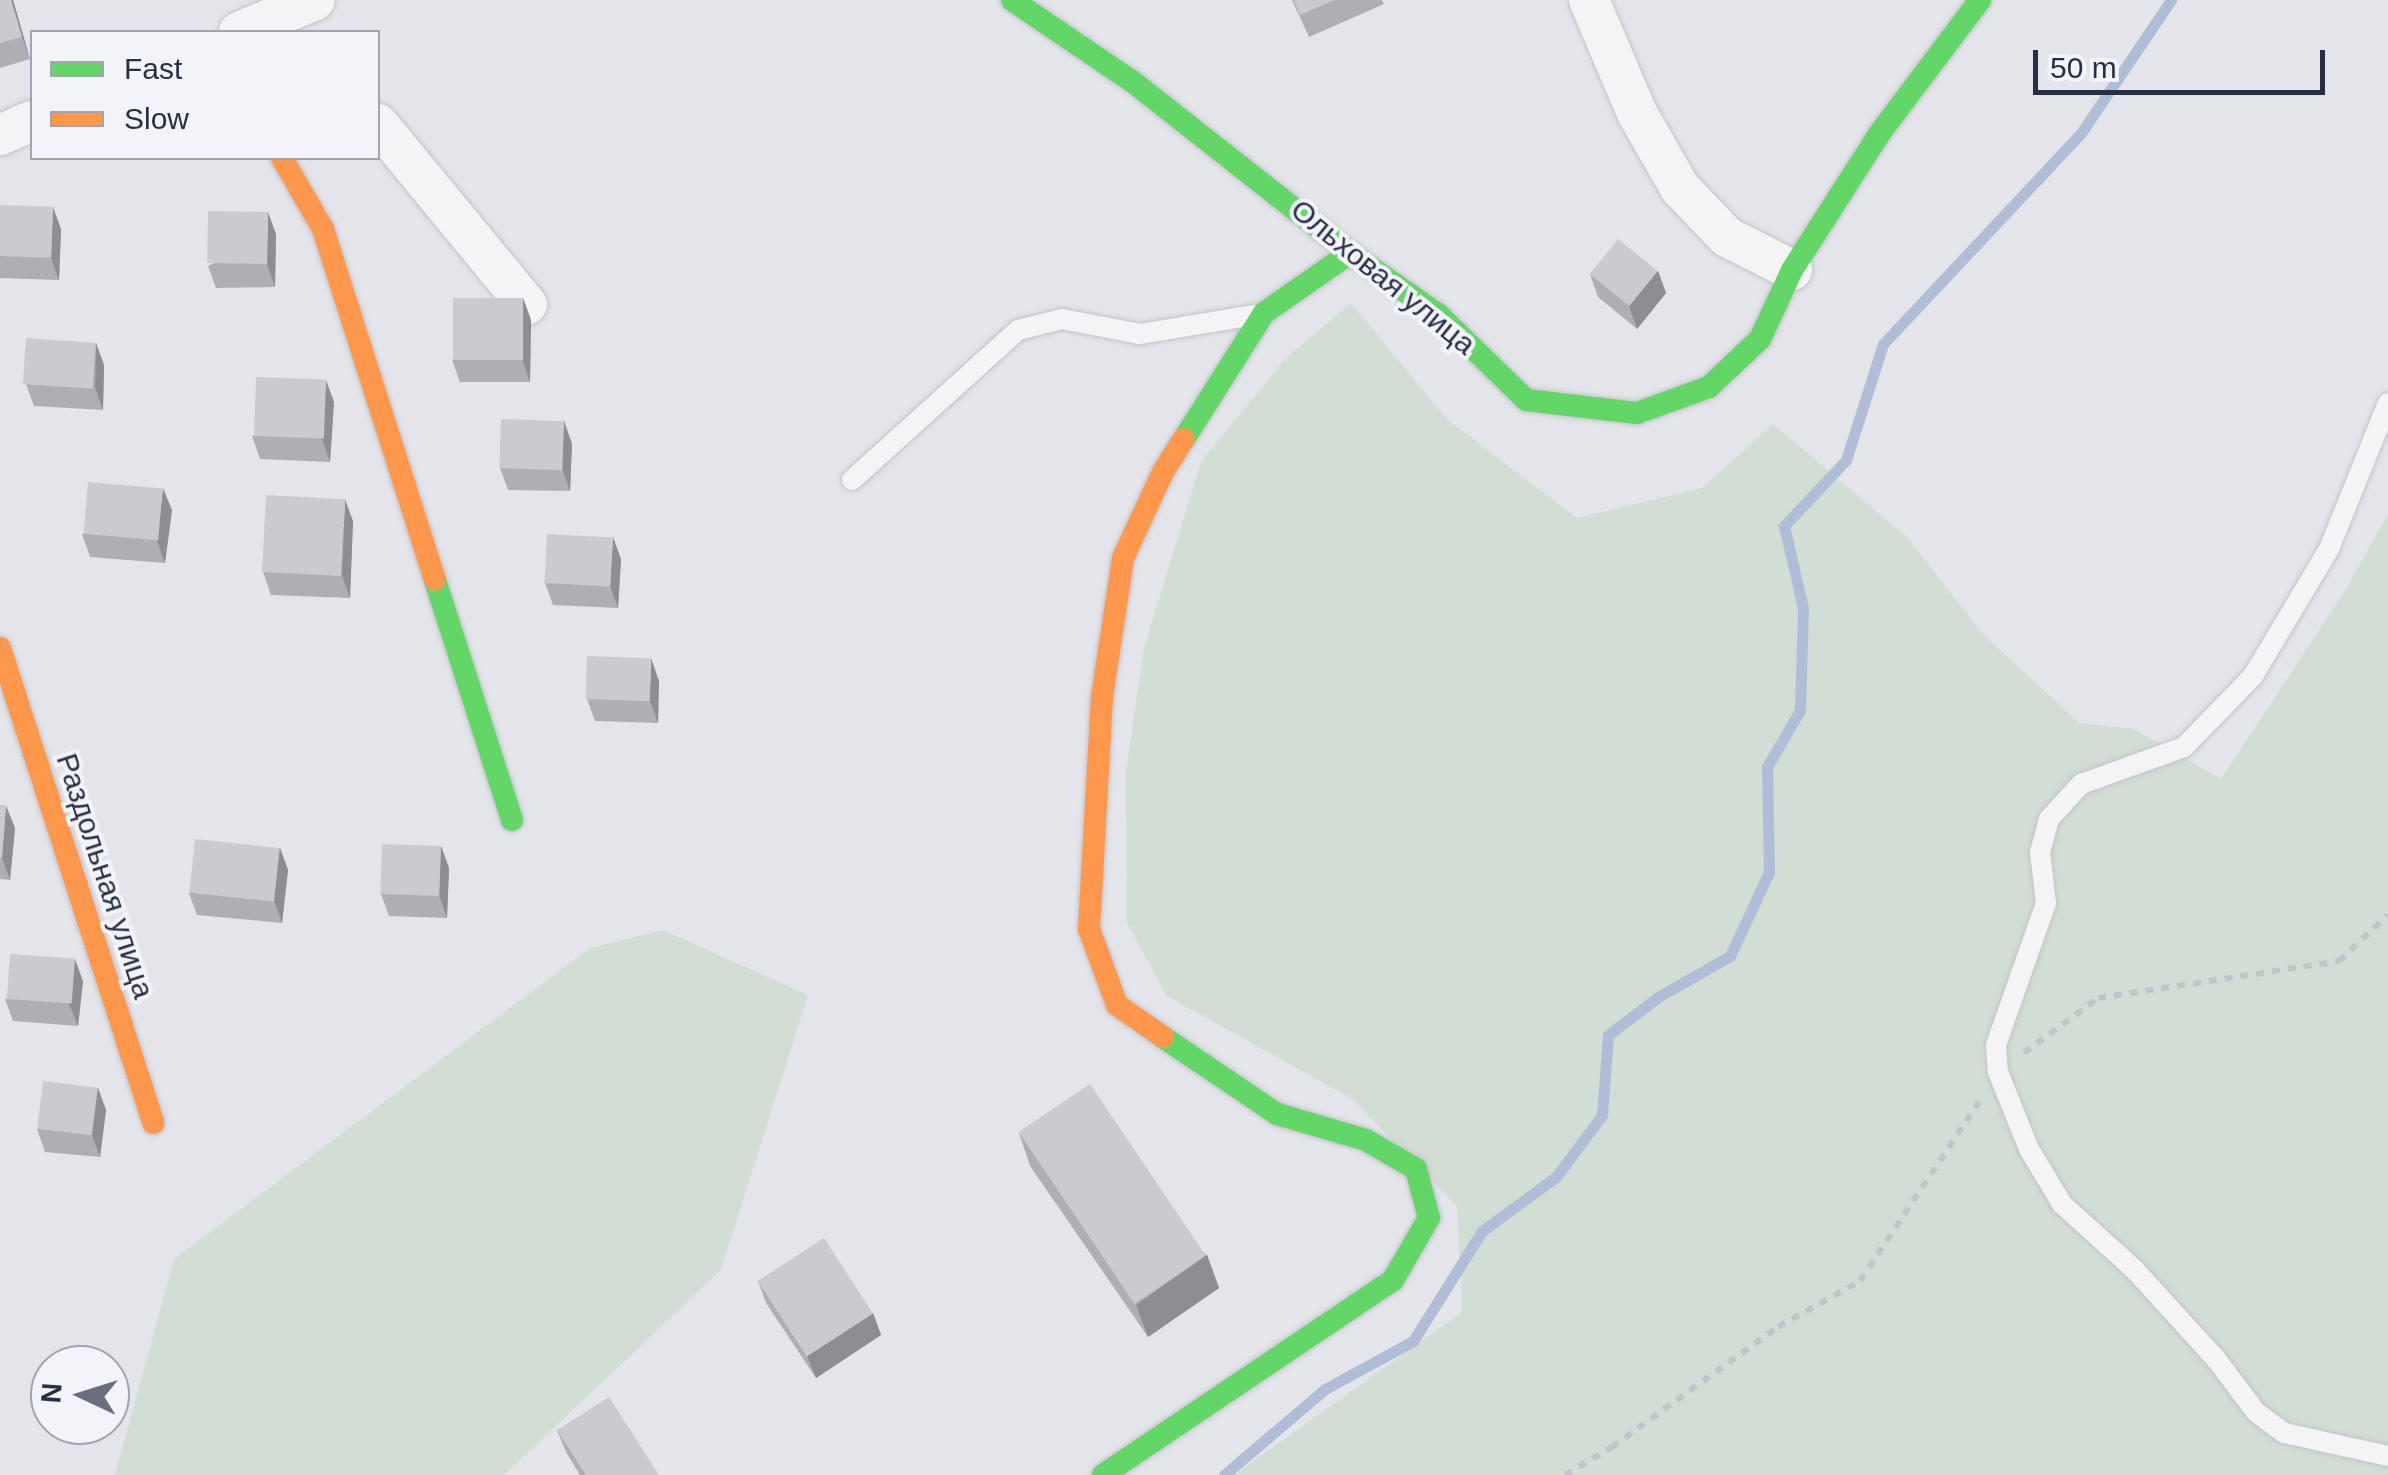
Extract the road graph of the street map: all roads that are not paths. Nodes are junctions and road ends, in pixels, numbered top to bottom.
1 (1012, 0) edge
2 (1589, 0) edge
3 (1977, 1) edge
4 (301, 15) edge
5 (246, 30) edge
6 (30, 123) edge
7 (380, 126) edge
8 (0, 136) edge
9 (283, 160) edge
10 (1350, 252) junction
11 (1792, 270) junction
12 (527, 305) edge
13 (1264, 313) junction
14 (2388, 403) edge
15 (852, 480) dead end
16 (0, 648) edge
17 (512, 820) dead end
18 (154, 1123) dead end
19 (2388, 1456) edge
20 (1103, 1475) edge

1 - 10 street, Ольховая улица
2 - 11 street
3 - 11 street, Ольховая улица
4 - 5 street
6 - 8 street
7 - 12 street
9 - 17 street
10 - 11 street, Ольховая улица
10 - 13 street
13 - 15 lane
13 - 20 street
14 - 19 lane
16 - 18 street, Раздольная улица

